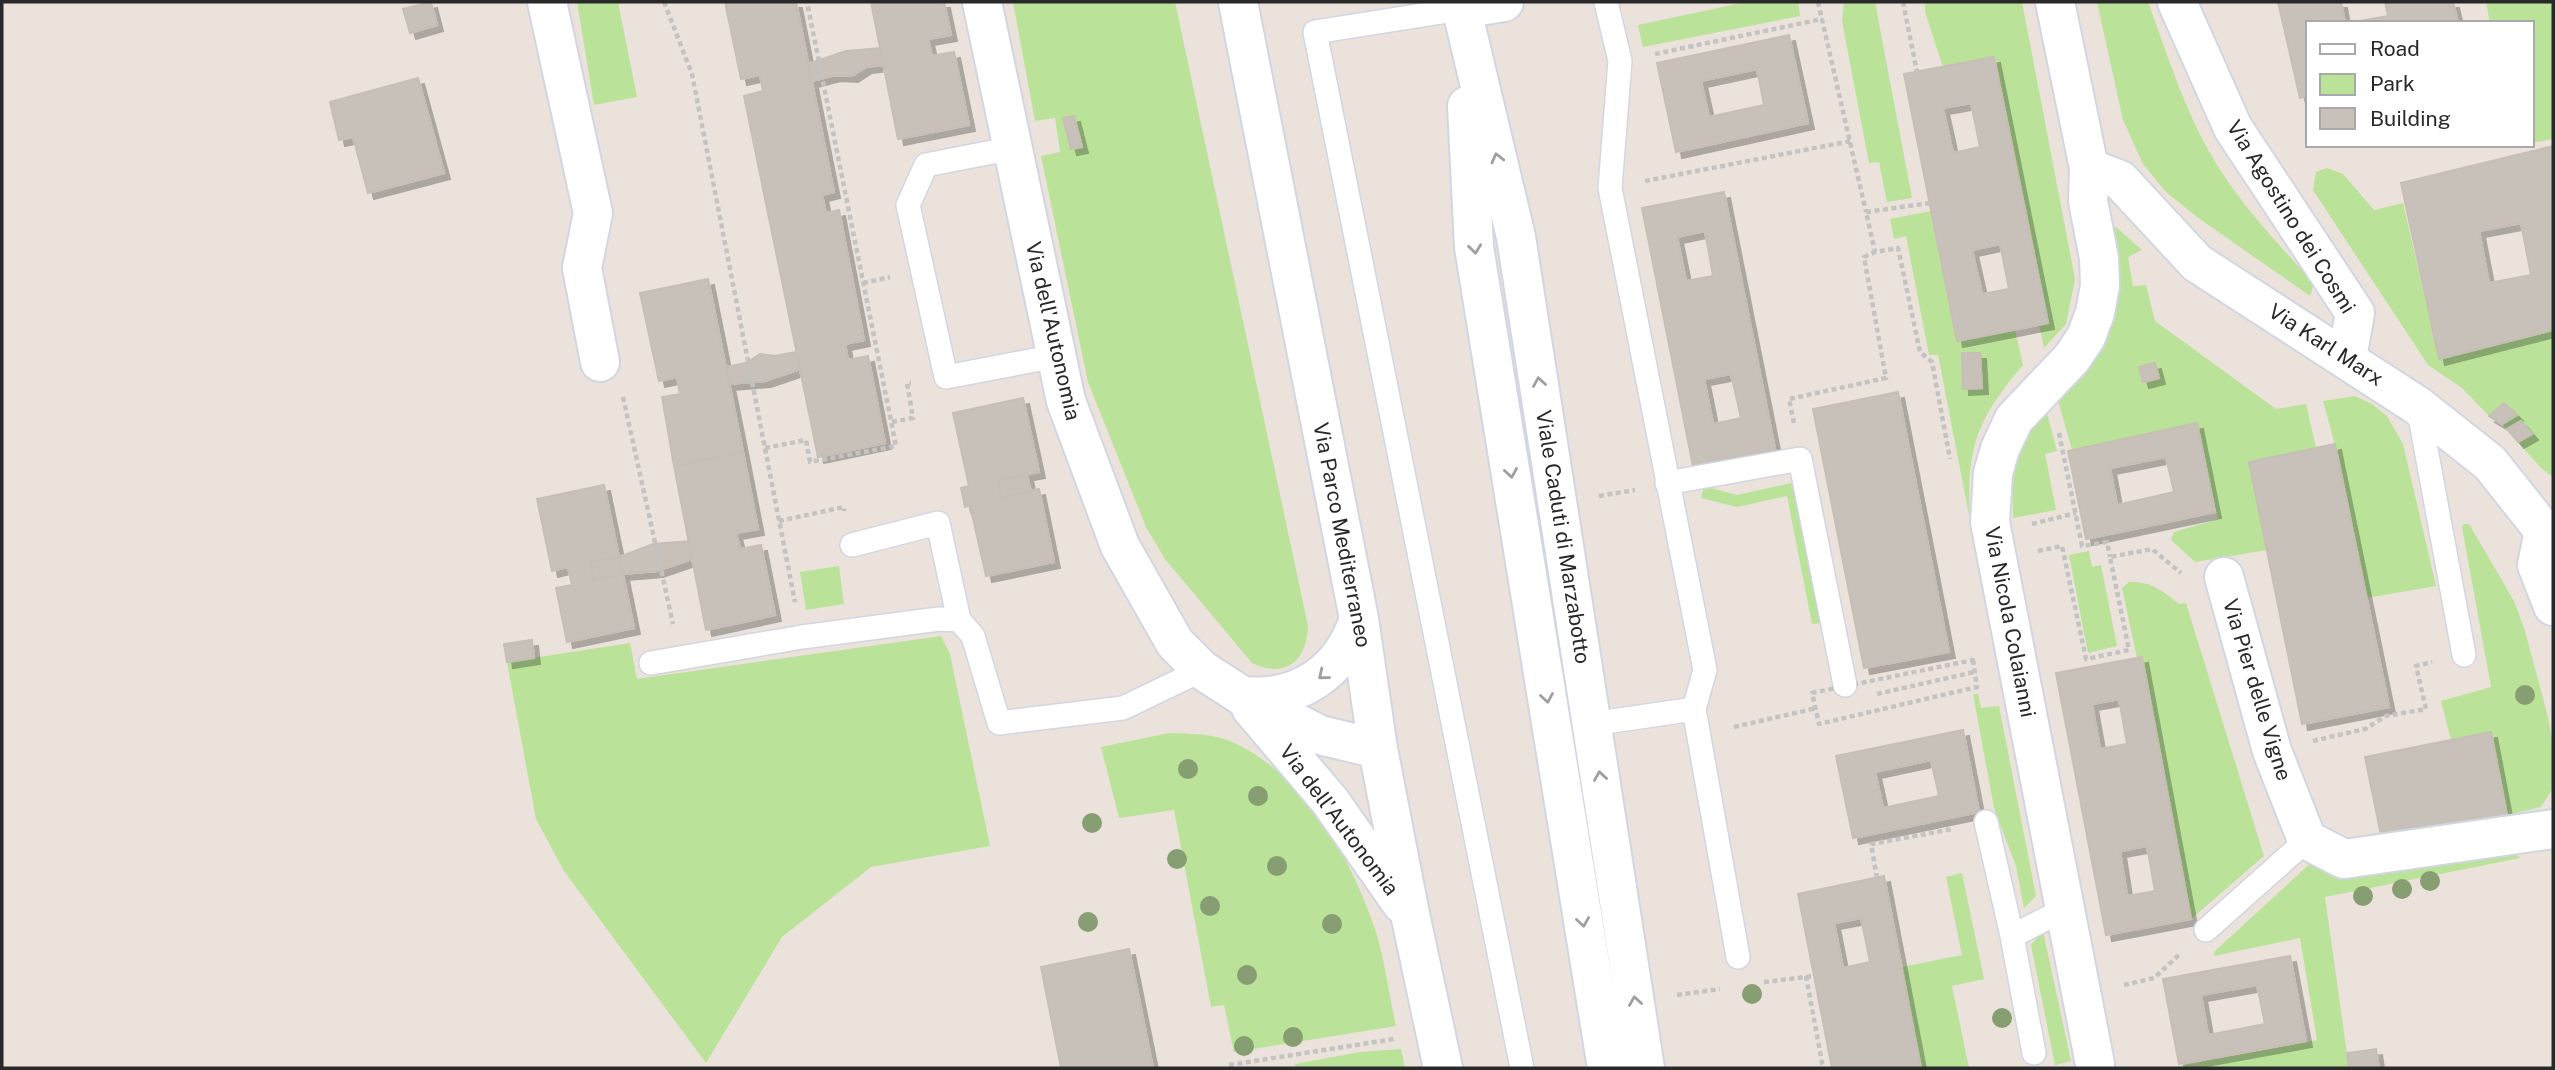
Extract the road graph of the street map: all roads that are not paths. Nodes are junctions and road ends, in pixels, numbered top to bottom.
1 (547, 2) edge
2 (982, 2) edge
3 (1238, 2) edge
4 (1504, 2) edge
5 (1606, 2) edge
6 (2055, 2) edge
7 (2178, 2) edge
8 (1460, 6) edge
9 (1013, 148) junction
10 (2089, 168) junction
11 (1056, 356) junction
12 (2347, 358) junction
13 (600, 362) road end
14 (2418, 406) junction
15 (1667, 483) junction
16 (2549, 534) edge
17 (852, 544) road end
18 (2224, 577) road end
19 (2553, 606) edge
20 (1359, 619) junction
21 (959, 620) junction
22 (2464, 655) dead end
23 (651, 663) dead end
24 (1202, 670) junction
25 (1845, 685) dead end
26 (1241, 695) junction
27 (1694, 709) junction
28 (1592, 724) junction
29 (1378, 749) junction
30 (1986, 822) road end
31 (2553, 830) edge
32 (2307, 840) junction
33 (2065, 909) junction
34 (1410, 914) junction
35 (2206, 930) dead end
36 (2012, 936) junction
37 (1738, 957) dead end
38 (1439, 1050) edge
39 (2035, 1053) dead end
40 (2095, 1066) edge
41 (1522, 1068) edge
42 (1607, 1068) edge
43 (1645, 1068) edge

1 - 13 street
2 - 9 street, Via dell'Autonomia
3 - 20 street, Via Parco Mediterraneo
4 - 8 street
5 - 15 lane
6 - 10 street, Via Nicola Colaianni
7 - 12 street, Via Agostino dei Cosmi
28 -> 8 street, Viale Caduti di Marzabotto
8 - 41 lane
8 -> 42 street, Viale Caduti di Marzabotto
9 - 11 street, Via dell'Autonomia
9 - 11 lane
10 - 12 street, Via Karl Marx
10 - 33 street, Via Nicola Colaianni
11 - 24 street, Via dell'Autonomia
12 - 14 street, Via Karl Marx
14 - 16 street, Via Karl Marx
14 - 22 lane
15 - 25 lane
15 - 27 lane
16 - 19 street
17 - 21 lane
18 - 32 street, Via Pier delle Vigne
20 -> 26 street
20 - 29 street, Via Parco Mediterraneo
21 - 23 lane
21 - 24 lane
24 - 26 street, Via dell'Autonomia
26 - 29 street, Via dell'Autonomia
26 - 34 street, Via dell'Autonomia
27 - 28 lane
27 - 37 lane
43 -> 28 street, Viale Caduti di Marzabotto
29 - 34 street, Via Parco Mediterraneo
30 - 36 lane
31 - 32 street
32 - 35 lane
33 - 36 lane
33 - 40 street, Via Nicola Colaianni
34 - 38 street, Via Parco Mediterraneo
36 - 39 lane

